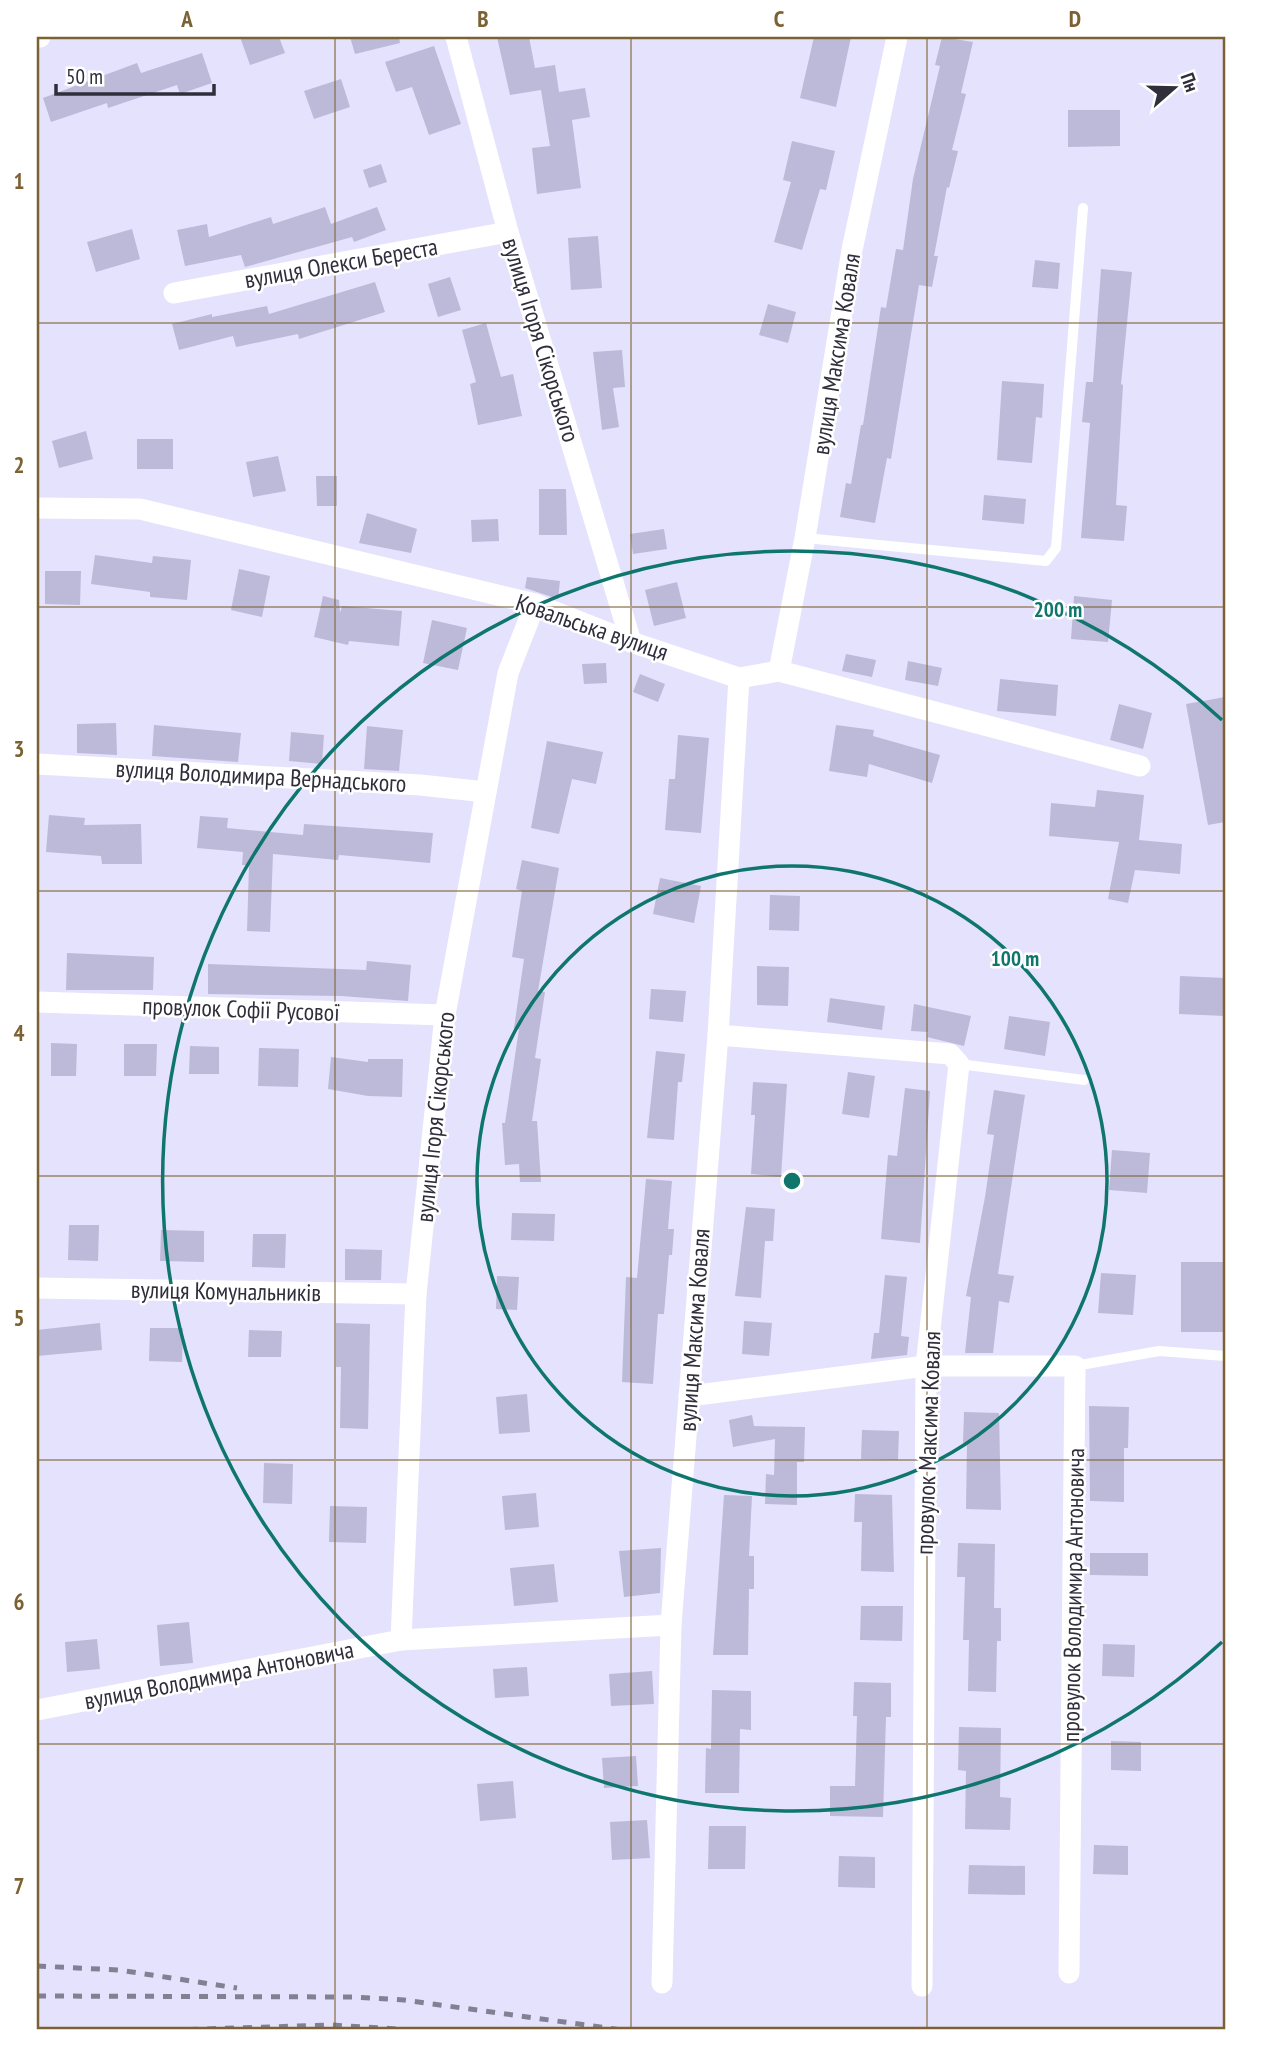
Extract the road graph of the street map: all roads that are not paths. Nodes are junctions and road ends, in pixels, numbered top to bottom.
1 (456, 37) edge
2 (897, 37) edge
3 (1083, 208) dead end
4 (508, 232) junction
5 (174, 293) dead end
6 (37, 508) edge
7 (806, 538) junction
8 (535, 604) junction
9 (631, 642) junction
10 (779, 671) junction
11 (740, 678) junction
12 (37, 764) edge
13 (1140, 766) dead end
14 (486, 792) junction
15 (37, 1002) edge
16 (445, 1015) junction
17 (718, 1035) junction
18 (959, 1063) junction
19 (1084, 1080) dead end
20 (37, 1288) edge
21 (416, 1294) junction
22 (1225, 1356) edge
23 (926, 1366) junction
24 (1075, 1366) junction
25 (689, 1396) junction
26 (671, 1625) junction
27 (401, 1640) junction
28 (37, 1710) edge
29 (1069, 1973) dead end
30 (662, 1983) dead end
31 (922, 1986) dead end

1 - 4 street, вулиця Ігоря Сікорського
2 - 7 street, вулиця Максима Коваля
3 - 7 lane
4 - 5 street, вулиця Олекси Береста
4 - 9 street, вулиця Ігоря Сікорського
6 - 8 street, Ковальська вулиця
7 - 10 street, вулиця Максима Коваля
8 - 9 street, Ковальська вулиця
8 - 14 street, вулиця Ігоря Сікорського
9 - 11 street, Ковальська вулиця
10 - 11 street, Ковальська вулиця
10 - 13 street, Ковальська вулиця
11 - 17 street, вулиця Максима Коваля
12 - 14 street, вулиця Володимира Вернадського
14 - 16 street, вулиця Ігоря Сікорського
15 - 16 street, провулок Софії Русової
16 - 21 street, вулиця Ігоря Сікорського
17 - 18 street
17 - 25 street, вулиця Максима Коваля
18 - 19 lane
18 - 23 street, провулок Максима Коваля
20 - 21 street, вулиця Комунальників
21 - 27 street, вулиця Ігоря Сікорського
22 - 24 lane
23 - 24 street
23 - 25 street
23 - 31 street, провулок Максима Коваля
24 - 29 street, провулок Володимира Антоновича
25 - 26 street, вулиця Максима Коваля
26 - 27 street, вулиця Володимира Антоновича
26 - 30 street, вулиця Максима Коваля
27 - 28 street, вулиця Володимира Антоновича

